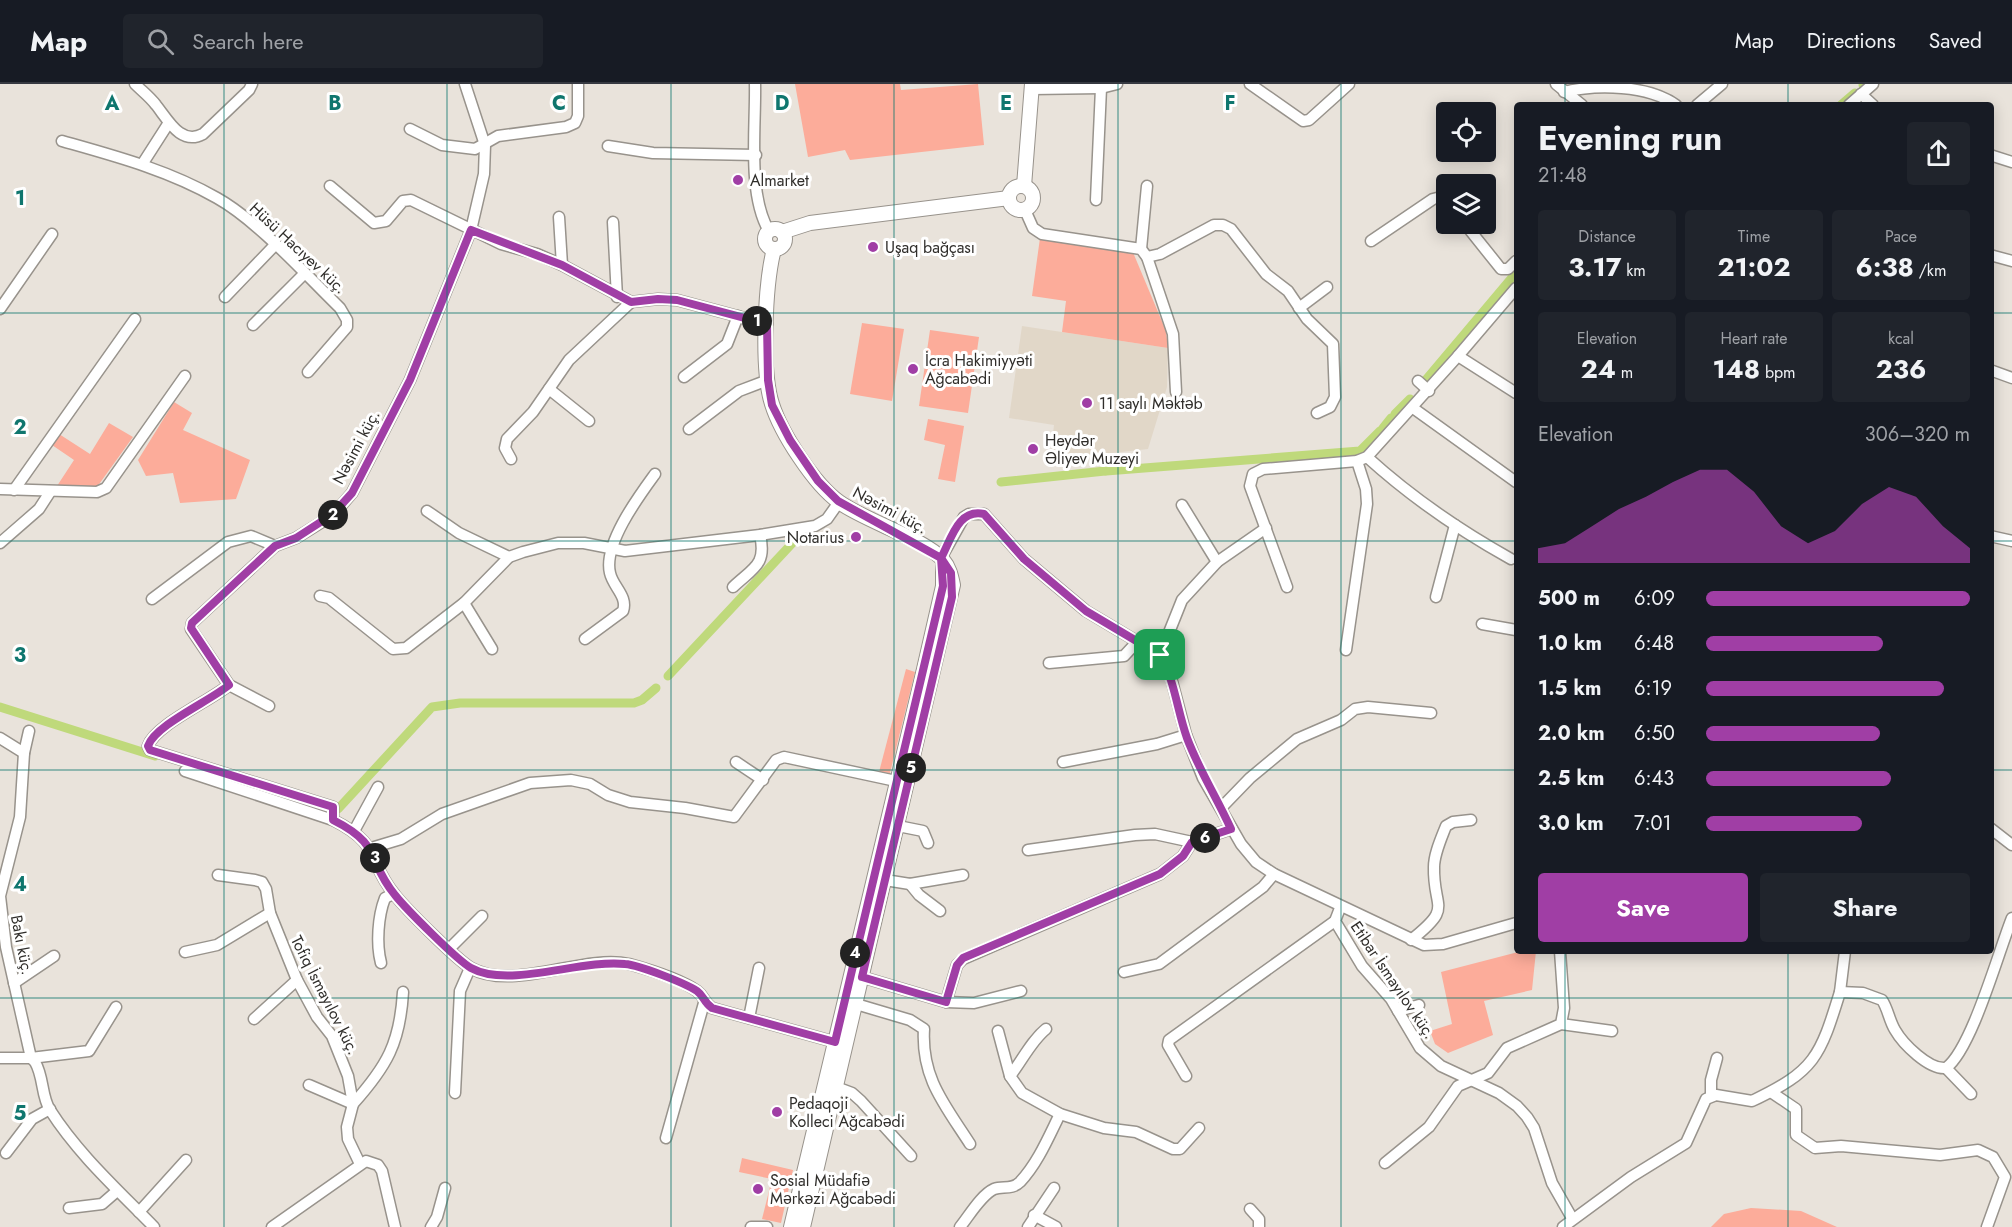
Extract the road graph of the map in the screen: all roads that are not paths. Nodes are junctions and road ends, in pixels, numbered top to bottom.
1 (135, 84) edge
2 (252, 84) edge
3 (465, 84) edge
4 (578, 84) edge
5 (755, 84) edge
6 (1118, 84) edge
7 (1250, 84) edge
8 (1349, 84) edge
9 (1722, 84) edge
10 (1873, 84) edge
11 (1032, 86) edge
12 (1101, 88) junction
13 (1560, 88) edge
14 (1862, 94) junction
15 (1577, 102) edge
16 (1671, 102) edge
17 (1701, 102) edge
18 (1853, 102) edge
19 (1869, 102) edge
20 (168, 124) junction
21 (410, 129) dead end
22 (62, 141) dead end
23 (485, 145) junction
24 (608, 146) dead end
25 (756, 155) junction
26 (1994, 156) edge
27 (2012, 162) edge
28 (143, 163) junction
29 (330, 186) dead end
30 (1024, 186) junction
31 (1147, 186) dead end
32 (1009, 198) junction
33 (1436, 198) edge
34 (1096, 200) dead end
35 (1025, 210) junction
36 (560, 218) dead end
37 (613, 222) dead end
38 (471, 230) junction
39 (776, 232) junction
40 (52, 234) dead end
41 (1474, 234) edge
42 (1371, 241) dead end
43 (274, 246) junction
44 (1144, 253) junction
45 (1994, 256) edge
46 (2012, 261) edge
47 (1514, 263) edge
48 (562, 265) junction
49 (304, 274) junction
50 (1327, 287) dead end
51 (1514, 290) edge
52 (225, 297) dead end
53 (617, 297) junction
54 (631, 302) junction
55 (1299, 308) junction
56 (0, 309) edge
57 (738, 316) junction
58 (135, 318) dead end
59 (767, 324) junction
60 (253, 325) dead end
61 (1458, 356) junction
62 (1994, 371) edge
63 (308, 372) dead end
64 (185, 376) dead end
65 (684, 378) dead end
66 (2012, 378) edge
67 (768, 380) junction
68 (1418, 381) dead end
69 (549, 388) junction
70 (1429, 391) junction
71 (1176, 392) dead end
72 (1514, 392) edge
73 (1413, 408) junction
74 (1317, 413) dead end
75 (590, 421) dead end
76 (689, 429) dead end
77 (511, 459) dead end
78 (1362, 459) junction
79 (655, 474) dead end
80 (1514, 481) edge
81 (0, 489) edge
82 (14, 490) junction
83 (50, 492) junction
84 (838, 501) junction
85 (1182, 505) dead end
86 (427, 510) dead end
87 (1455, 525) junction
88 (1266, 528) junction
89 (760, 535) junction
90 (1994, 537) edge
91 (2012, 541) edge
92 (0, 543) edge
93 (275, 546) junction
94 (612, 550) junction
95 (509, 557) junction
96 (941, 558) junction
97 (1511, 559) dead end
98 (1217, 562) junction
99 (733, 587) dead end
100 (1287, 587) dead end
101 (320, 596) dead end
102 (1436, 597) dead end
103 (152, 599) dead end
104 (464, 603) junction
105 (1482, 624) dead end
106 (1514, 630) edge
107 (585, 639) dead end
108 (1137, 642) junction
109 (492, 649) dead end
110 (1346, 650) dead end
111 (1160, 655) junction
112 (1049, 663) dead end
113 (229, 685) junction
114 (269, 706) dead end
115 (1431, 713) dead end
116 (28, 731) dead end
117 (1186, 735) junction
118 (0, 738) edge
119 (24, 753) junction
120 (736, 762) dead end
121 (1063, 762) dead end
122 (184, 771) dead end
123 (763, 780) junction
124 (896, 781) junction
125 (378, 787) dead end
126 (1221, 808) junction
127 (333, 820) junction
128 (1471, 820) dead end
129 (898, 826) junction
130 (1231, 829) junction
131 (354, 831) junction
132 (1994, 831) edge
133 (1192, 842) junction
134 (928, 843) dead end
135 (2012, 845) edge
136 (371, 848) junction
137 (1028, 850) dead end
138 (1274, 874) junction
139 (218, 875) dead end
140 (963, 875) dead end
141 (885, 880) junction
142 (910, 884) junction
143 (393, 894) junction
144 (1340, 908) junction
145 (940, 911) dead end
146 (270, 914) junction
147 (482, 916) dead end
148 (2012, 918) edge
149 (1335, 921) junction
150 (1514, 924) edge
151 (1411, 940) junction
152 (450, 948) junction
153 (185, 952) dead end
154 (1560, 954) edge
155 (1845, 954) edge
156 (54, 956) dead end
157 (381, 963) dead end
158 (470, 968) junction
159 (759, 968) dead end
160 (1124, 972) dead end
161 (862, 977) junction
162 (297, 980) junction
163 (14, 983) junction
164 (1021, 991) dead end
165 (403, 992) dead end
166 (1840, 992) junction
167 (946, 1002) junction
168 (704, 1003) junction
169 (856, 1004) junction
170 (1419, 1005) dead end
171 (116, 1007) dead end
172 (1398, 1011) junction
173 (749, 1018) junction
174 (254, 1019) dead end
175 (1561, 1024) junction
176 (1046, 1029) dead end
177 (998, 1031) dead end
178 (1612, 1031) dead end
179 (835, 1042) junction
180 (0, 1058) edge
181 (31, 1058) junction
182 (1717, 1058) dead end
183 (1946, 1068) junction
184 (1010, 1076) junction
185 (1186, 1076) dead end
186 (1471, 1079) junction
187 (309, 1084) dead end
188 (836, 1088) junction
189 (1771, 1092) junction
190 (455, 1093) dead end
191 (1971, 1094) dead end
192 (1711, 1096) junction
193 (354, 1104) junction
194 (50, 1109) junction
195 (1060, 1114) junction
196 (1199, 1128) dead end
197 (666, 1138) dead end
198 (970, 1144) dead end
199 (6, 1154) dead end
200 (911, 1156) dead end
201 (186, 1160) dead end
202 (1385, 1163) dead end
203 (360, 1164) junction
204 (445, 1188) dead end
205 (1054, 1188) dead end
206 (117, 1191) junction
207 (69, 1208) dead end
208 (1250, 1209) dead end
209 (139, 1212) junction
210 (1034, 1215) junction
211 (1572, 1218) junction
212 (154, 1227) edge
213 (272, 1227) edge
214 (395, 1227) edge
215 (431, 1227) edge
216 (751, 1227) edge
217 (767, 1227) edge
218 (791, 1227) edge
219 (803, 1227) edge
220 (960, 1227) edge
221 (1028, 1227) edge
222 (1056, 1227) edge
223 (1259, 1227) edge
224 (1563, 1227) edge
225 (1987, 1227) edge

1 - 20 street
2 - 20 street
3 - 23 street, Nəsimi küç.
4 - 23 street
5 - 25 street
6 - 12 street
7 - 8 street
9 - 17 street
10 - 14 street
11 - 12 street
11 - 30 main road
12 - 34 street
13 - 15 street
13 - 16 street
14 - 18 street
14 - 19 street
20 - 28 street
21 - 23 street
22 - 28 street, Hüsü Hacıyev küç.
23 - 38 street, Nəsimi küç.
24 - 25 street
25 - 39 street
26 - 27 street
28 - 43 street, Hüsü Hacıyev küç.
29 - 38 street
30 - 32 main road
30 - 35 main road
31 - 44 street
32 - 35 main road
32 - 39 main road
33 - 42 street
35 - 44 street
36 - 48 street
37 - 53 street
38 - 48 street
38 - 93 street, Nəsimi küç.
39 - 59 main road, Nəsimi küç.
40 - 56 street
41 - 47 street
43 - 49 street, Hüsü Hacıyev küç.
43 - 52 street
44 - 55 street
44 - 71 street
45 - 46 street
48 - 53 street
49 - 60 street
49 - 63 street, Hüsü Hacıyev küç.
50 - 55 street
51 - 61 street
53 - 54 street
54 - 57 street
54 - 69 street
55 - 74 street
57 - 59 street
57 - 65 street
58 - 82 street
59 - 67 main road, Nəsimi küç.
61 - 70 street
61 - 72 street
62 - 66 street
64 - 83 street
67 - 76 street
67 - 84 main road, Nəsimi küç.
68 - 70 street
69 - 75 street
69 - 77 street
70 - 73 street
73 - 78 street
73 - 80 street
78 - 87 street
78 - 88 street
78 - 110 street
79 - 94 street
81 - 82 street
82 - 83 street
83 - 92 street
84 - 89 street
84 - 96 main road, Nəsimi küç.
85 - 98 street
86 - 95 street
87 - 97 street
87 - 102 street
88 - 98 street
88 - 100 street
89 - 94 street
89 - 99 street
90 - 91 street
93 - 103 street
93 - 113 street, Nəsimi küç.
94 - 95 street
94 - 107 street
95 - 104 street
96 - 108 street
96 - 124 main road
96 - 129 main road
98 - 111 street
101 - 104 street
104 - 109 street
105 - 106 street
108 - 111 street
108 - 112 street
111 - 117 street, Etibar İsmayılov küç.
113 - 114 street
113 - 127 street
115 - 126 street
116 - 119 street, Bakı küç.
117 - 121 street
117 - 126 street, Etibar İsmayılov küç.
118 - 119 street
119 - 163 street, Bakı küç.
120 - 123 street
122 - 127 street
123 - 124 street
123 - 136 street
124 - 179 main road
125 - 131 street
126 - 130 street, Etibar İsmayılov küç.
127 - 131 street
128 - 151 street
129 - 134 street
129 - 141 main road
130 - 133 street
130 - 138 street, Etibar İsmayılov küç.
131 - 136 street
132 - 135 street
133 - 137 street
133 - 167 street
136 - 143 street
138 - 144 street, Etibar İsmayılov küç.
138 - 160 street
139 - 146 street, Tofiq İsmayılov küç.
140 - 142 street
141 - 142 street
141 - 161 main road
142 - 145 street
143 - 152 street
143 - 157 street
144 - 149 street, Etibar İsmayılov küç.
144 - 151 street, Etibar İsmayılov küç.
146 - 153 street
146 - 162 street, Tofiq İsmayılov küç.
147 - 152 street
148 - 183 street
149 - 172 street, Etibar İsmayılov küç.
149 - 185 street
150 - 151 street, Etibar İsmayılov küç.
152 - 158 street
154 - 175 street
155 - 166 street
156 - 163 street
158 - 168 street
158 - 190 street
159 - 173 street
161 - 167 street
161 - 169 main road
162 - 174 street
162 - 193 street, Tofiq İsmayılov küç.
163 - 181 street, Bakı küç.
164 - 167 street
165 - 193 street
166 - 183 street
166 - 189 street
168 - 173 street
168 - 197 street
169 - 188 main road
169 - 198 street
170 - 172 street
171 - 181 street
172 - 186 street, Etibar İsmayılov küç.
173 - 179 street
175 - 178 street
175 - 186 street
176 - 184 street
177 - 184 street
179 - 218 main road
180 - 181 street
181 - 194 street, Bakı küç.
182 - 192 street
183 - 191 street
184 - 195 street
186 - 202 street
186 - 211 street, Etibar İsmayılov küç.
187 - 193 street
188 - 200 street
188 - 219 main road
189 - 192 street
189 - 225 street
192 - 211 street
193 - 203 street, Tofiq İsmayılov küç.
194 - 199 street
194 - 206 street, Bakı küç.
195 - 196 street
195 - 220 street
201 - 209 street
203 - 213 street
203 - 214 street
204 - 215 street
205 - 210 street
206 - 207 street
206 - 209 street, Bakı küç.
208 - 223 street
209 - 212 street, Bakı küç.
210 - 221 street
210 - 222 street
211 - 224 street
216 - 217 street

